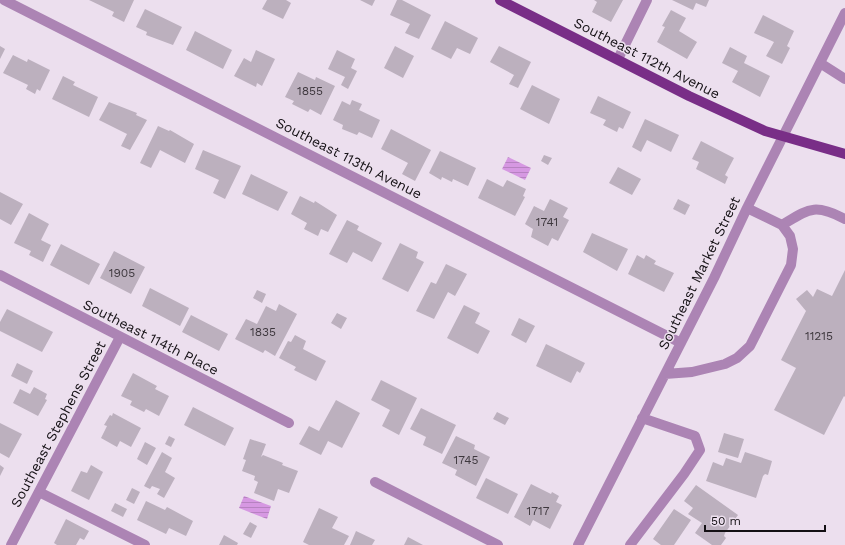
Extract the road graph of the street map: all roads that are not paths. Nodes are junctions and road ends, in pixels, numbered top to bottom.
1 (4, 0) edge
2 (500, 0) edge
3 (647, 0) edge
4 (844, 18) edge
5 (618, 59) junction
6 (820, 63) junction
7 (845, 79) edge
8 (783, 137) junction
9 (845, 154) edge
10 (747, 208) junction
11 (845, 219) edge
12 (782, 225) junction
13 (0, 275) edge
14 (120, 337) junction
15 (681, 343) junction
16 (665, 374) junction
17 (642, 418) junction
18 (289, 423) dead end
19 (375, 482) dead end
20 (39, 492) junction
21 (10, 545) edge
22 (145, 545) edge
23 (498, 545) edge
24 (578, 545) edge
25 (630, 545) edge

1 - 15 street, Southeast 113th Avenue
2 - 5 main road, Southeast 112th Avenue
3 - 5 street
4 - 6 street, Southeast Market Street
5 - 8 main road, Southeast 112th Avenue
6 - 7 street
6 - 8 street, Southeast Market Street
8 - 9 main road, Southeast 112th Avenue
8 - 10 street, Southeast Market Street
10 - 12 street
10 - 15 street, Southeast Market Street
11 - 12 street
12 - 16 street
13 - 14 street, Southeast 114th Place
14 - 18 street, Southeast 114th Place
14 - 20 street, Southeast Stephens Street
15 - 16 street, Southeast Market Street
16 - 17 street, Southeast Market Street
17 - 24 street, Southeast Market Street
17 - 25 street
19 - 23 street
20 - 21 street, Southeast Stephens Street
20 - 22 street

